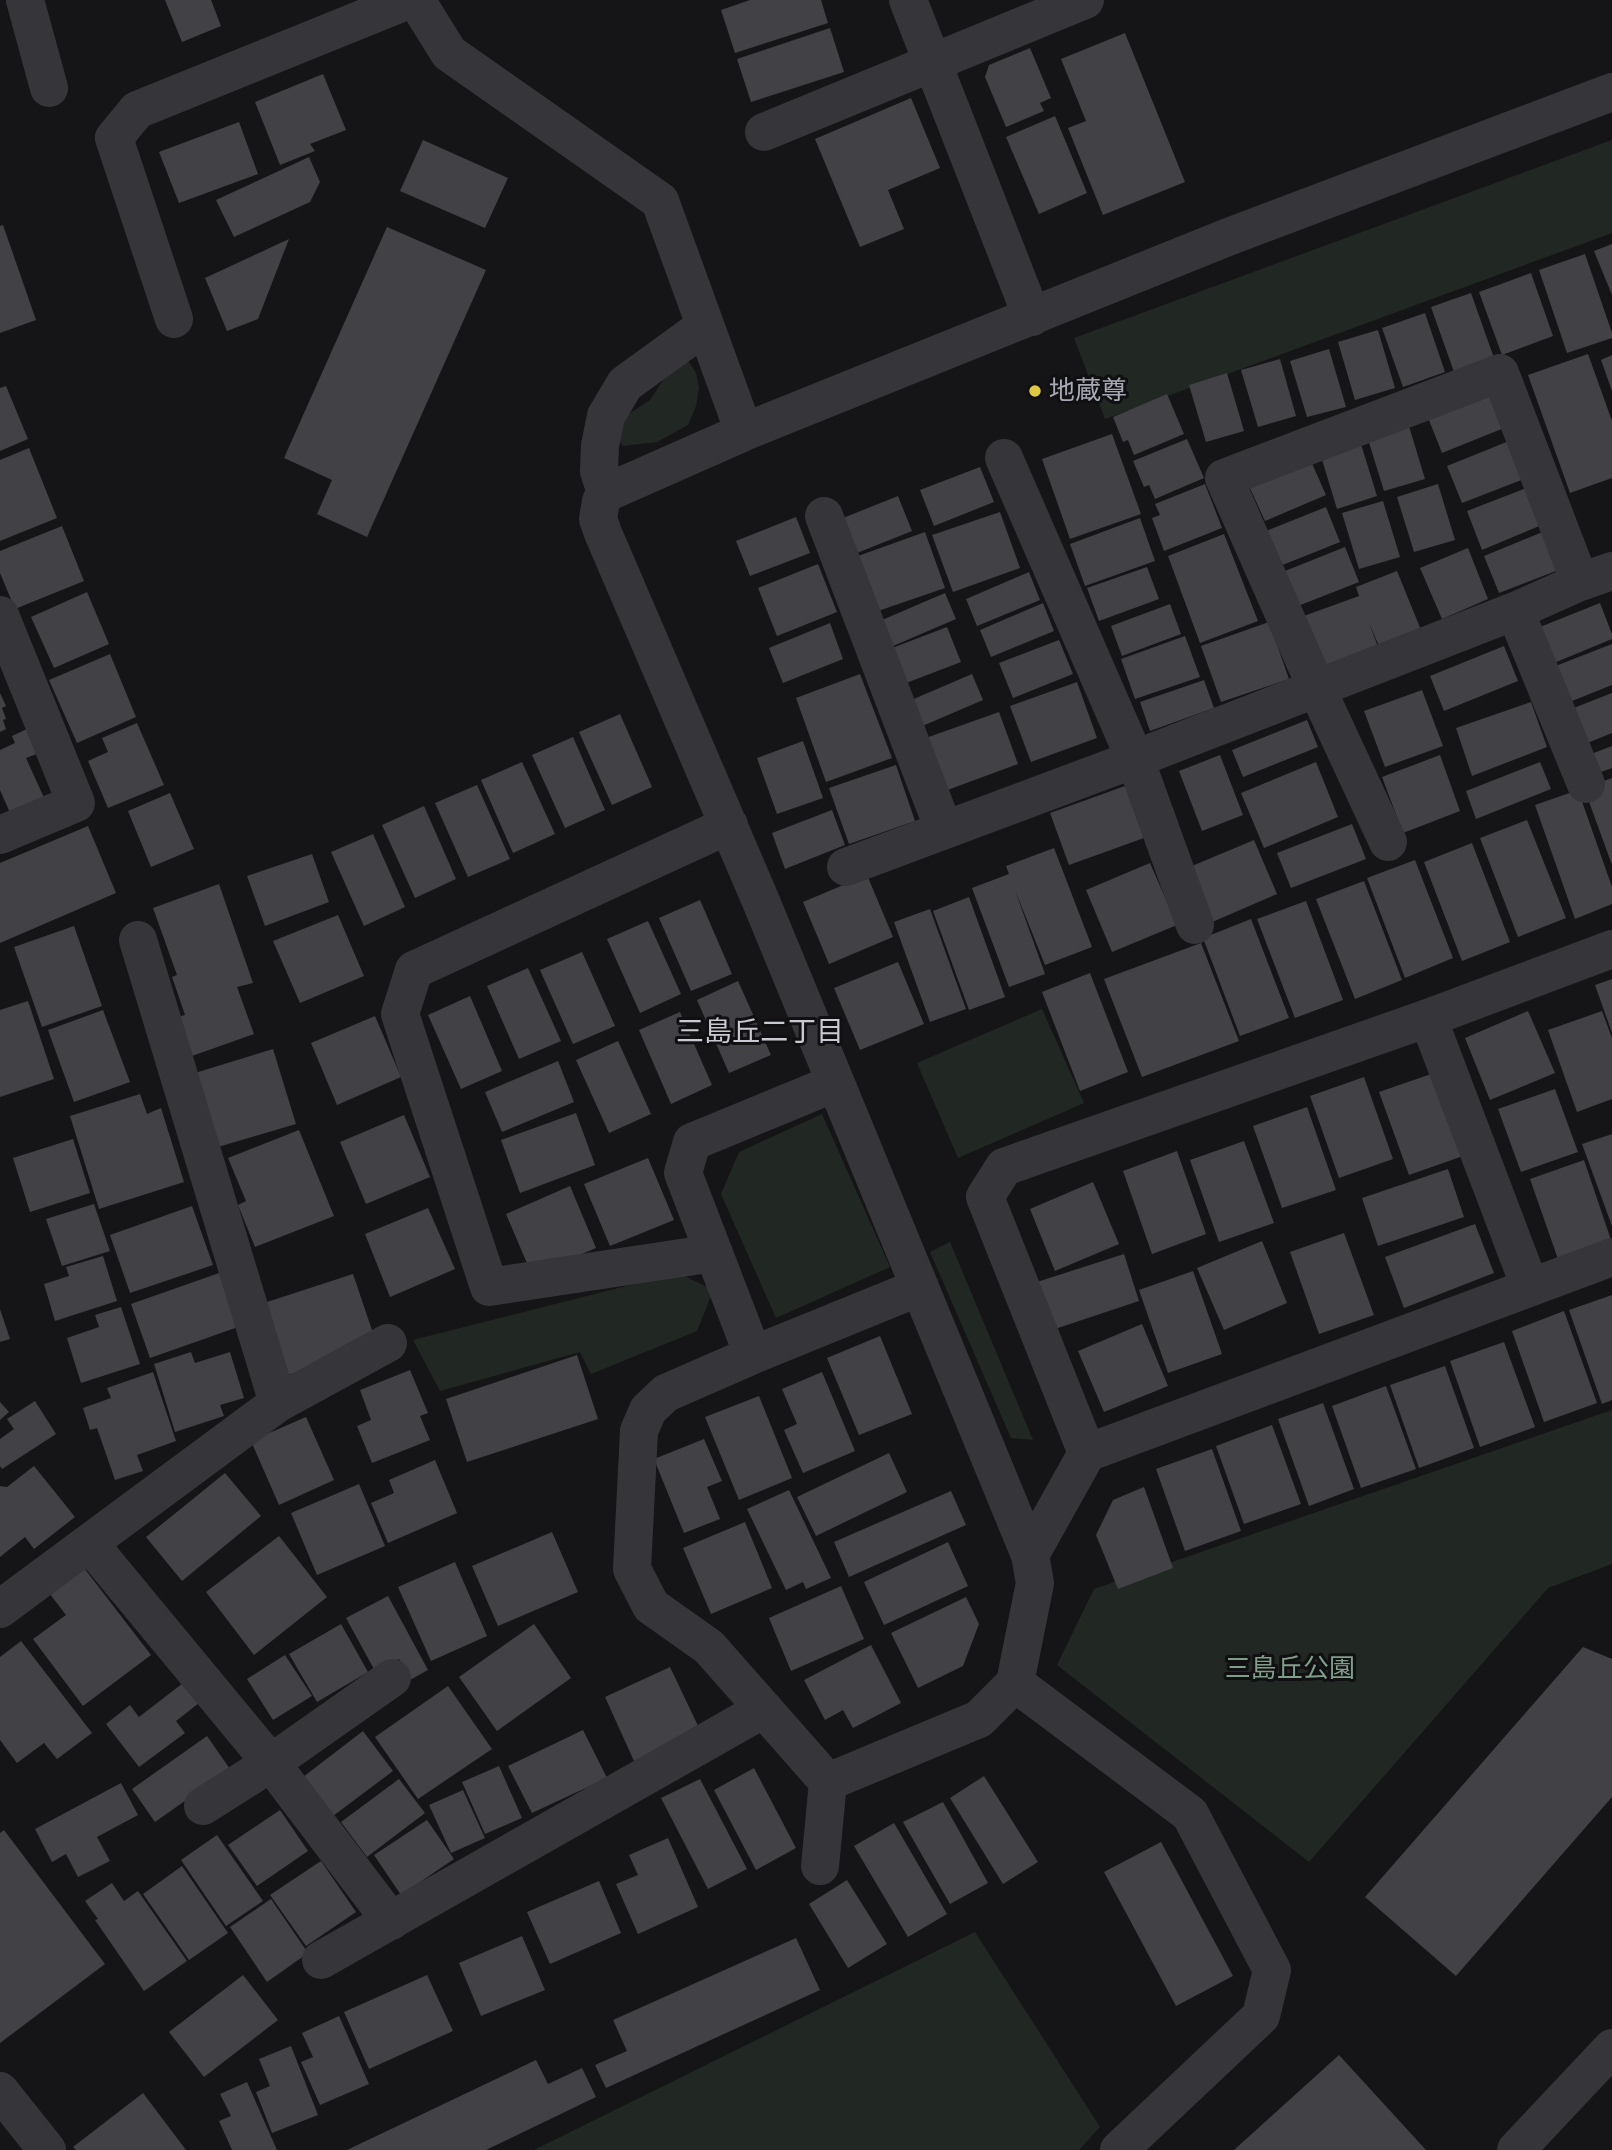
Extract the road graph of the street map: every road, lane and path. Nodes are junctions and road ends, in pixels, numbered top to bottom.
1 (25, 0) edge
2 (409, 0) edge
3 (416, 0) edge
4 (908, 0) edge
5 (1086, 0) edge
6 (933, 63) junction
7 (49, 88) dead end
8 (1612, 92) edge
9 (764, 132) dead end
10 (1032, 317) junction
11 (174, 319) dead end
12 (705, 326) junction
13 (744, 432) junction
14 (1004, 458) dead end
15 (606, 493) junction
16 (824, 516) dead end
17 (1596, 577) edge
18 (1515, 611) junction
19 (0, 615) edge
20 (1317, 689) junction
21 (1135, 759) junction
22 (1586, 784) dead end
23 (729, 825) junction
24 (944, 830) junction
25 (0, 835) edge
26 (1388, 842) dead end
27 (846, 867) dead end
28 (1195, 925) dead end
29 (138, 940) dead end
30 (1612, 949) edge
31 (1428, 1018) junction
32 (835, 1083) junction
33 (714, 1253) junction
34 (1612, 1257) edge
35 (920, 1287) junction
36 (1530, 1287) junction
37 (388, 1343) dead end
38 (753, 1355) junction
39 (278, 1403) junction
40 (1087, 1453) junction
41 (89, 1543) junction
42 (1030, 1555) junction
43 (0, 1609) edge
44 (392, 1678) dead end
45 (1015, 1683) junction
46 (764, 1709) junction
47 (271, 1763) junction
48 (828, 1783) junction
49 (204, 1806) dead end
50 (820, 1866) dead end
51 (391, 1921) junction
52 (321, 1960) dead end
53 (1612, 2048) edge
54 (0, 2091) edge
55 (47, 2150) edge
56 (1119, 2150) edge
57 (1516, 2150) edge

1 - 7 street
2 - 11 street
3 - 12 street
4 - 6 street
5 - 6 street
6 - 9 street
6 - 10 street
8 - 10 street
10 - 13 street
12 - 13 street
12 - 15 street
13 - 15 street
14 - 21 street
15 - 23 street
16 - 24 street
17 - 18 street
17 - 20 street
18 - 20 street
18 - 22 street
19 - 25 street
20 - 21 street
20 - 26 street
21 - 24 street
21 - 28 street
23 - 32 street
23 - 33 street
24 - 27 street
29 - 39 street
30 - 31 street
31 - 36 street
31 - 40 street
32 - 33 street
32 - 35 street
33 - 38 street
34 - 36 street
35 - 38 street
35 - 42 street
36 - 40 street
37 - 39 street
38 - 46 street
39 - 41 street
40 - 42 street
41 - 43 street
41 - 47 street
42 - 45 street
44 - 47 street
45 - 48 street
45 - 56 street
46 - 48 street
46 - 51 street
47 - 49 street
47 - 51 street
48 - 50 street
51 - 52 street
53 - 57 street
54 - 55 street

